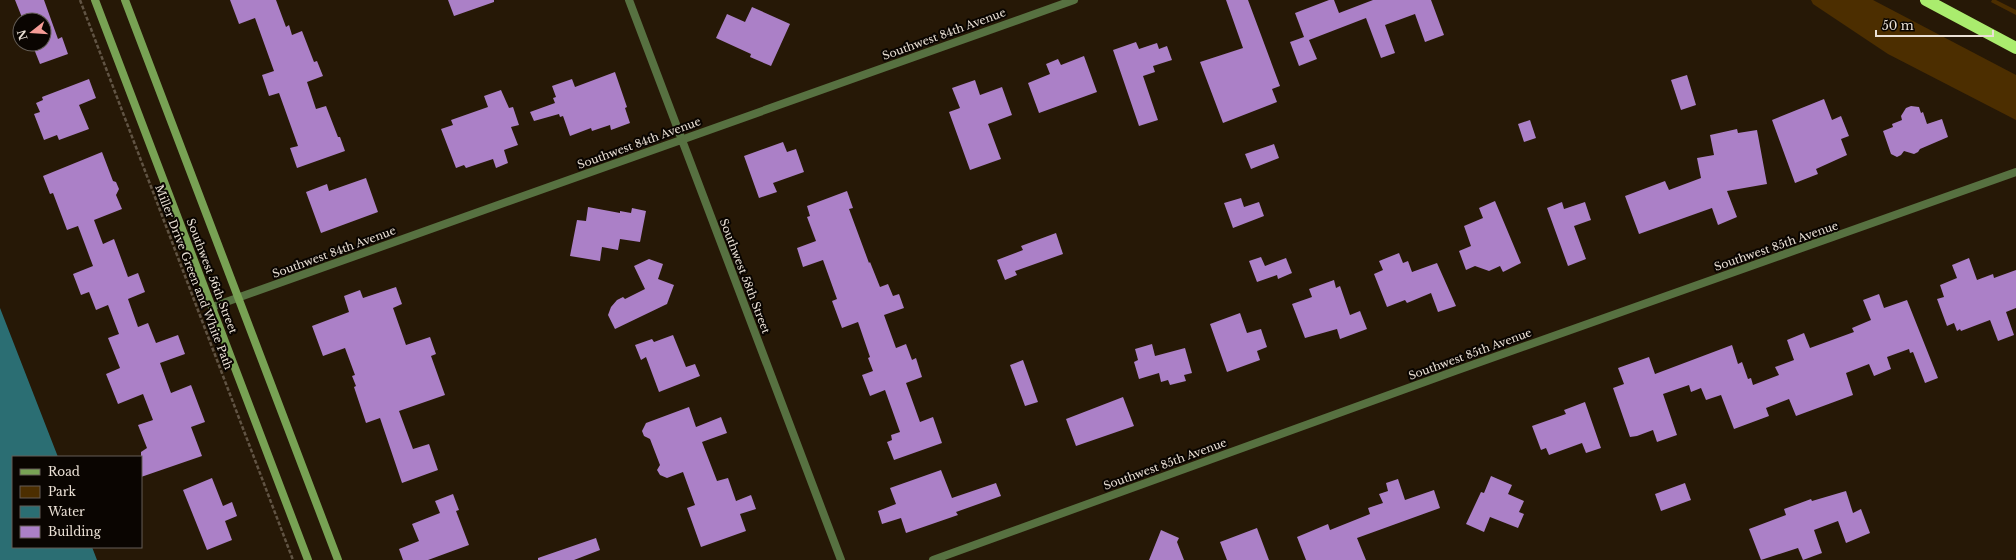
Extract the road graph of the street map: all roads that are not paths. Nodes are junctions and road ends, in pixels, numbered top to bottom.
1 (95, 0) edge
2 (125, 0) edge
3 (629, 0) edge
4 (1074, 0) edge
5 (1926, 0) edge
6 (2016, 48) edge
7 (681, 139) junction
8 (2016, 172) edge
9 (239, 298) junction
10 (212, 307) junction
11 (308, 560) edge
12 (338, 560) edge
13 (841, 560) edge
14 (933, 560) edge

1 - 10 main road, Southwest 56th Street
2 - 9 main road, Southwest 56th Street
3 - 7 street, Southwest 58th Street
4 - 7 street, Southwest 84th Avenue
5 - 6 highway
7 - 9 street, Southwest 84th Avenue
7 - 13 street, Southwest 58th Street
8 - 14 street, Southwest 85th Avenue
9 - 10 street, Southwest 84th Avenue
9 - 12 main road, Southwest 56th Street
10 - 11 main road, Southwest 56th Street

